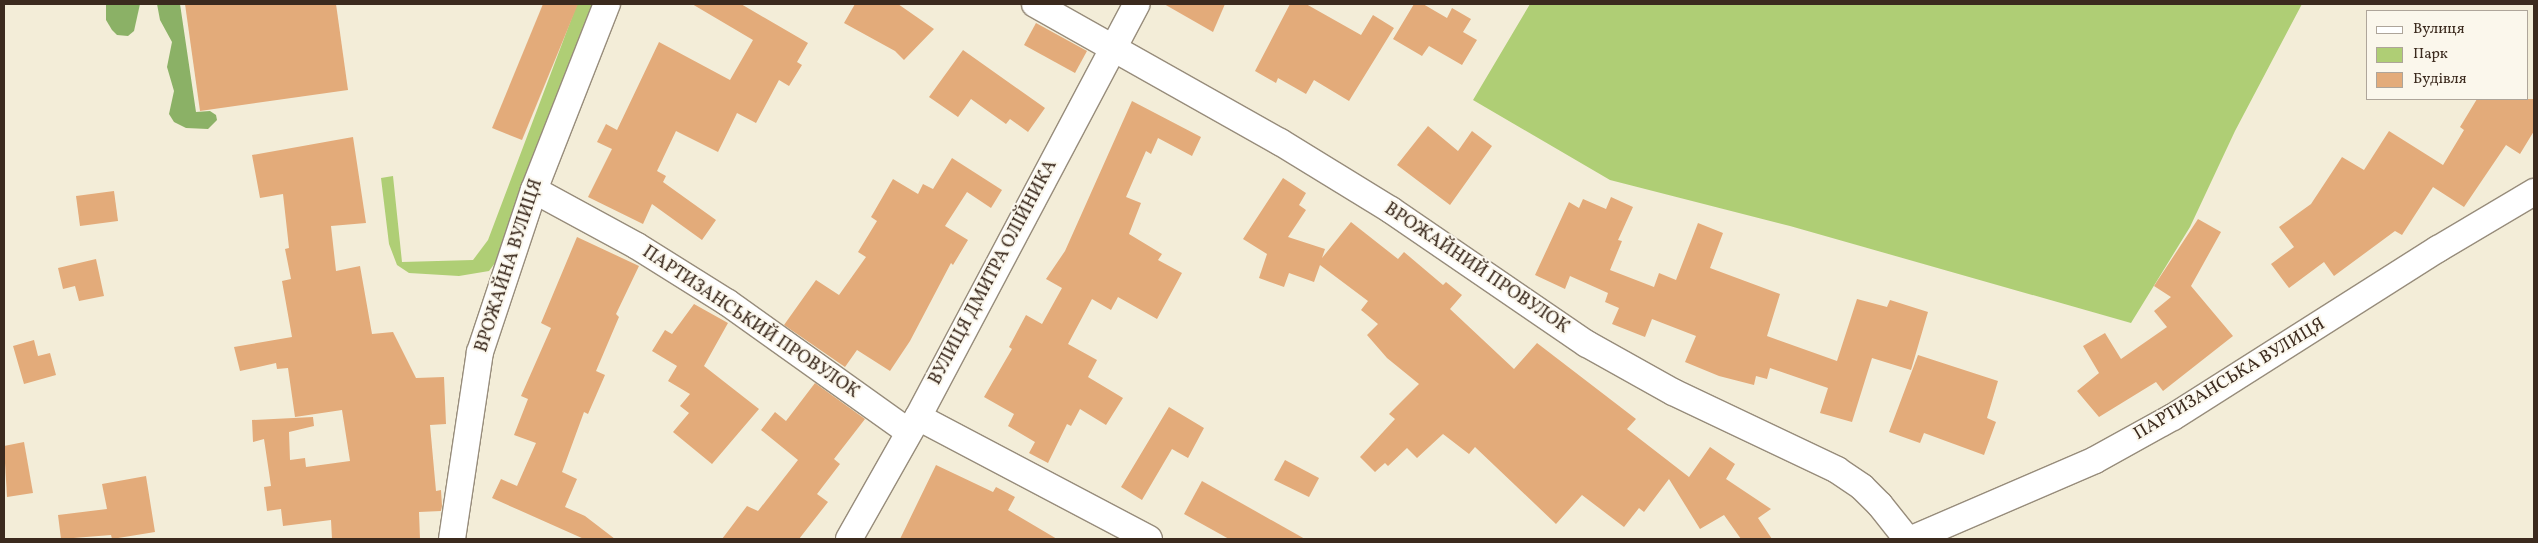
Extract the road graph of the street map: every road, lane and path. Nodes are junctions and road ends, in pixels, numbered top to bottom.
1 (607, 4) edge
2 (1035, 4) edge
3 (1137, 4) edge
4 (1113, 49) junction
5 (534, 190) junction
6 (2534, 192) edge
7 (913, 425) junction
8 (452, 539) edge
9 (848, 539) edge
10 (1150, 539) edge
11 (1908, 539) edge
12 (1912, 539) edge

1 - 5 street, ВРОЖАЙНА ВУЛИЦЯ
2 - 4 street, ВРОЖАЙНИЙ ПРОВУЛОК
3 - 4 street, ВУЛИЦЯ ДМИТРА ОЛІЙНИКА
4 - 7 street, ВУЛИЦЯ ДМИТРА ОЛІЙНИКА
4 - 11 street, ВРОЖАЙНИЙ ПРОВУЛОК
5 - 7 street, ПАРТИЗАНСЬКИЙ ПРОВУЛОК
5 - 8 street, ВРОЖАЙНА ВУЛИЦЯ
6 - 12 street, ПАРТИЗАНСЬКА ВУЛИЦЯ
7 - 9 street, ВУЛИЦЯ ДМИТРА ОЛІЙНИКА
7 - 10 street, ПАРТИЗАНСЬКИЙ ПРОВУЛОК

